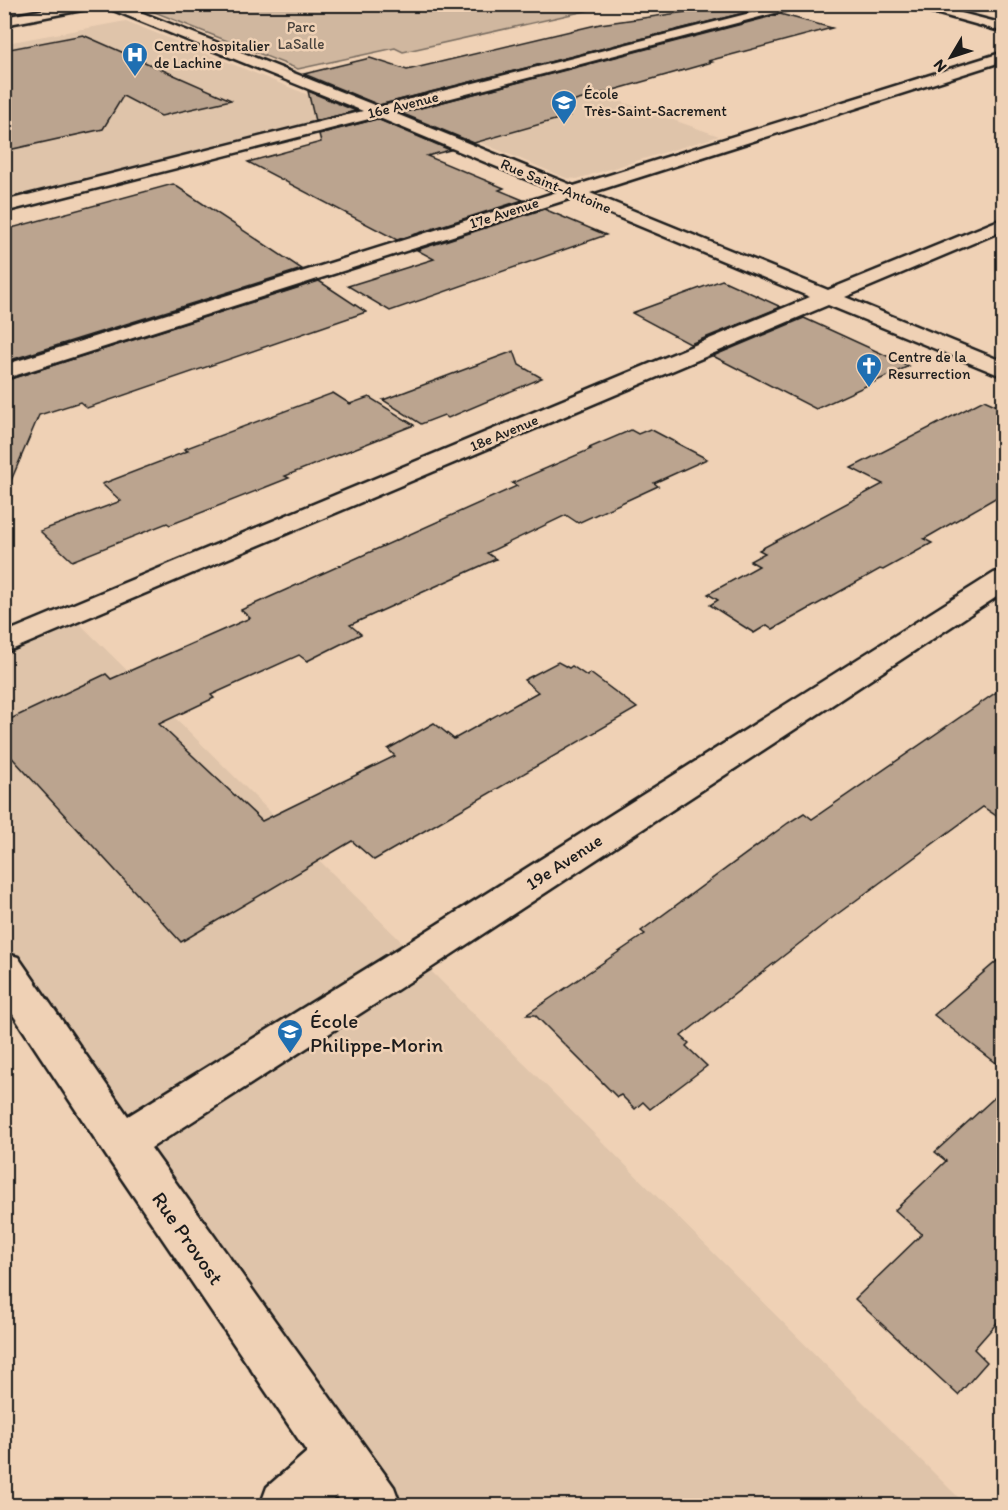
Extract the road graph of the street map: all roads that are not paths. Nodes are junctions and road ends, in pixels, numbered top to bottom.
1 (98, 4) edge
2 (108, 4) edge
3 (802, 4) edge
4 (909, 4) edge
5 (4, 21) edge
6 (1004, 28) edge
7 (1004, 56) edge
8 (378, 111) junction
9 (570, 192) junction
10 (4, 207) edge
11 (1004, 223) edge
12 (827, 296) junction
13 (1004, 370) edge
14 (4, 372) edge
15 (1004, 579) edge
16 (4, 644) edge
17 (4, 968) edge
18 (122, 1143) junction
19 (341, 1457) junction
20 (286, 1506) edge
21 (375, 1506) edge

1 - 5 street
2 - 8 street, Rue Saint-Antoine
3 - 8 street, 16e Avenue
4 - 6 street
7 - 9 street, 17e Avenue
8 - 9 street, Rue Saint-Antoine
8 - 10 street, 16e Avenue
9 - 12 street, Rue Saint-Antoine
9 - 14 street, 17e Avenue
11 - 12 street, 18e Avenue
12 - 13 street, Rue Saint-Antoine
12 - 16 street, 18e Avenue
15 - 18 street, 19e Avenue
17 - 18 street, Rue Provost
18 - 19 street, Rue Provost
19 - 20 street
19 - 21 street, Rue Provost

